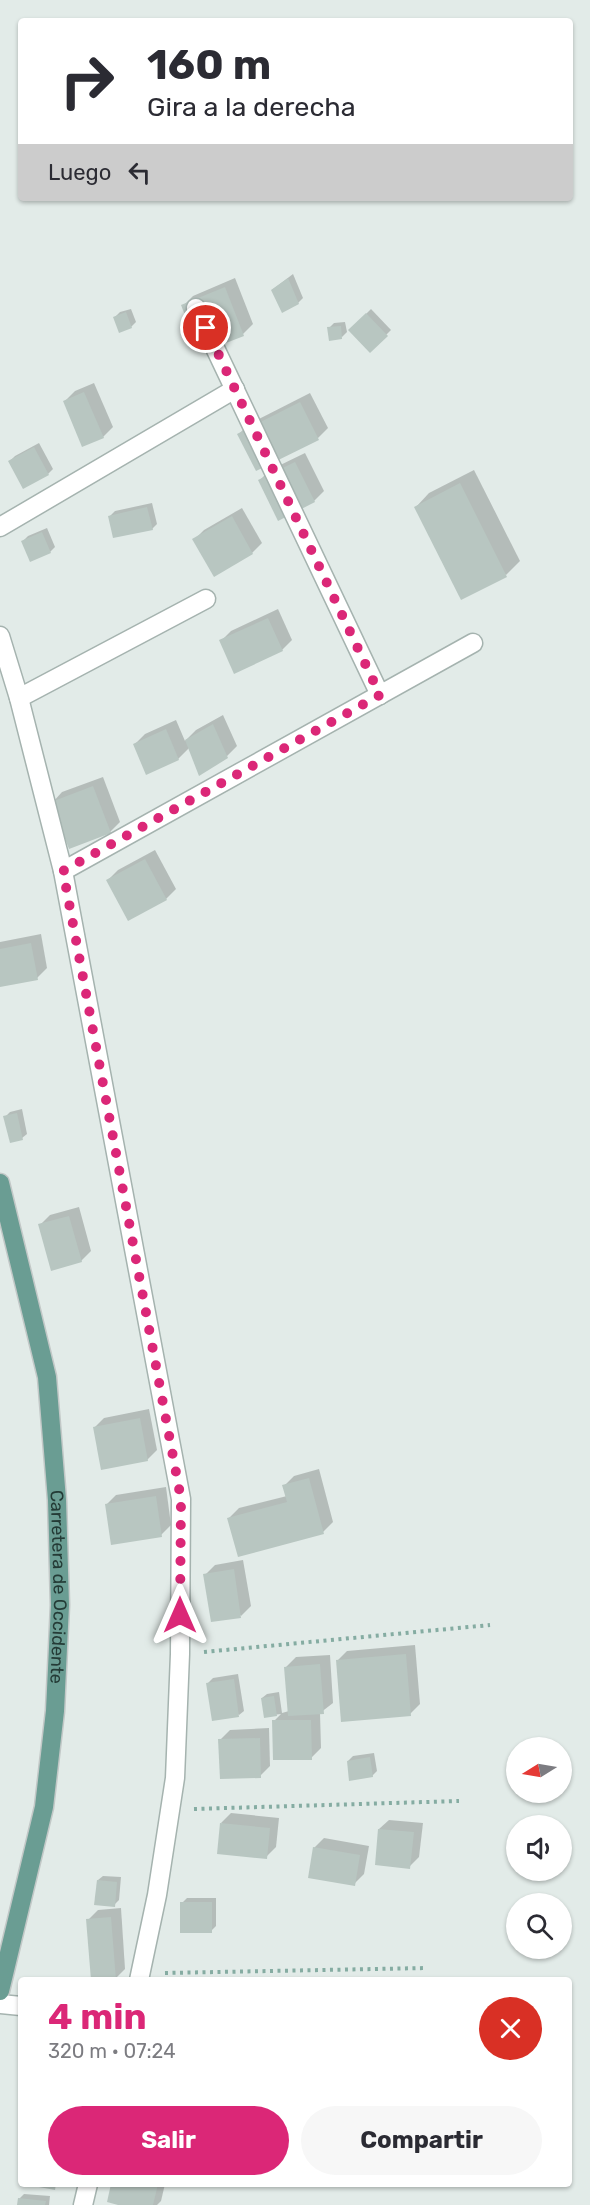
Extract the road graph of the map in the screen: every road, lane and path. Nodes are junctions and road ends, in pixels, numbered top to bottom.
1 (196, 308) dead end
2 (235, 389) junction
3 (0, 526) edge
4 (206, 599) dead end
5 (0, 636) edge
6 (473, 643) dead end
7 (380, 695) junction
8 (19, 698) junction
9 (63, 871) junction
10 (0, 1183) edge
11 (489, 1625) dead end
12 (180, 1654) junction
13 (459, 1801) dead end
14 (170, 1810) junction
15 (427, 1968) dead end
16 (140, 1977) edge
17 (0, 1991) edge
18 (0, 2004) edge
19 (18, 2006) edge
20 (87, 2187) edge
21 (83, 2205) edge

1 - 2 street
2 - 3 street
2 - 7 street
4 - 8 street
5 - 8 street
6 - 7 street
7 - 9 street
8 - 9 street
9 - 12 street
10 - 17 main road, Carretera de Occidente
11 - 12 path
12 - 14 street
13 - 14 path
14 - 16 street
15 - 16 path
18 - 19 street
20 - 21 street

